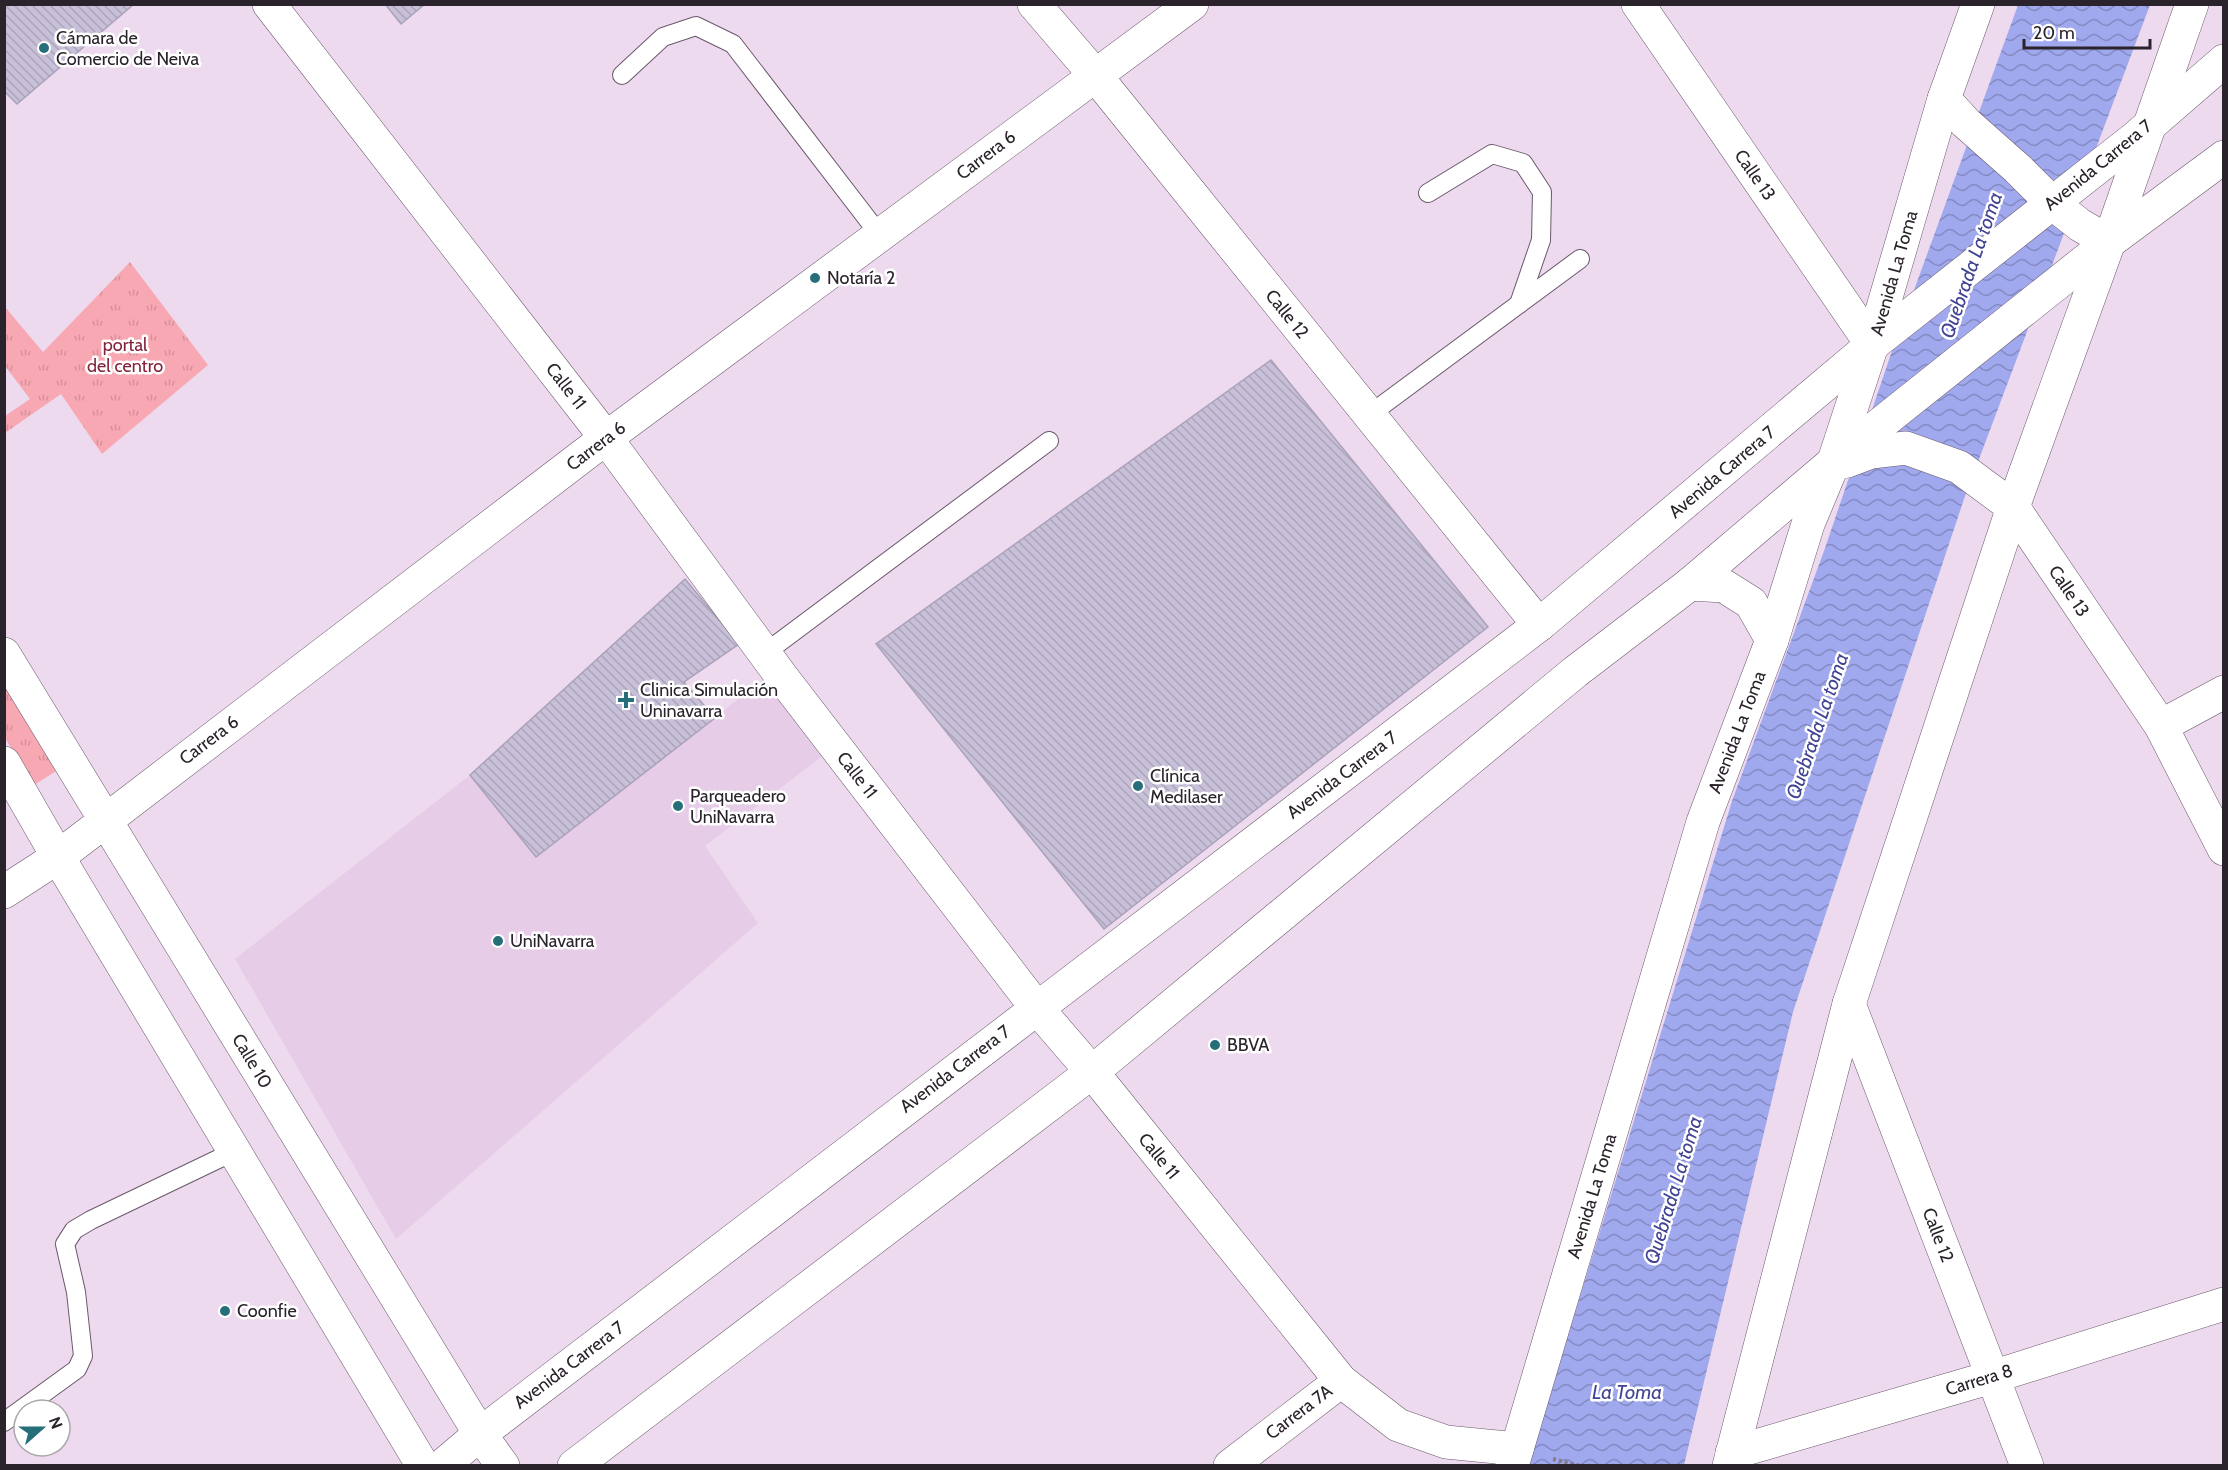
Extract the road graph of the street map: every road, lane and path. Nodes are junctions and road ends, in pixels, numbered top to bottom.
1 (269, 4) edge
2 (1034, 4) edge
3 (1192, 4) edge
4 (1638, 4) edge
5 (1978, 4) edge
6 (2192, 4) edge
7 (2223, 62) edge
8 (622, 75) dead end
9 (1095, 75) junction
10 (1944, 99) junction
11 (2143, 130) junction
12 (2223, 157) edge
13 (1428, 193) dead end
14 (2052, 203) junction
15 (879, 234) junction
16 (2102, 248) junction
17 (1580, 259) dead end
18 (1519, 304) junction
19 (1882, 338) junction
20 (1369, 415) junction
21 (606, 438) junction
22 (1049, 441) dead end
23 (1843, 458) junction
24 (2008, 503) junction
25 (1690, 584) junction
26 (1539, 625) junction
27 (1772, 640) junction
28 (765, 653) junction
29 (4, 654) edge
30 (2223, 692) edge
31 (2161, 726) junction
32 (4, 763) edge
33 (105, 819) junction
34 (2223, 849) edge
35 (58, 857) junction
36 (4, 892) edge
37 (1849, 1004) junction
38 (1036, 1007) junction
39 (1092, 1072) junction
40 (235, 1151) junction
41 (2223, 1304) edge
42 (1992, 1377) junction
43 (1341, 1381) junction
44 (4, 1422) edge
45 (480, 1434) junction
46 (1515, 1457) edge
47 (1731, 1459) edge
48 (423, 1466) edge
49 (442, 1466) edge
50 (503, 1466) edge
51 (574, 1466) edge
52 (1230, 1466) edge
53 (2027, 1466) edge

1 - 21 main road, Calle 11
2 - 9 main road, Calle 12
3 - 9 main road, Carrera 6
4 - 19 main road, Calle 13
5 - 10 main road, Avenida La Toma
6 - 11 main road
7 - 11 main road, Avenida Carrera 7
8 - 15 lane
9 - 15 main road, Carrera 6
9 - 20 main road, Calle 12
10 - 14 main road
10 - 19 main road, Avenida La Toma
11 - 14 main road, Avenida Carrera 7
11 - 16 main road
12 - 16 main road
13 - 18 lane
14 - 16 main road
14 - 19 main road, Avenida Carrera 7
15 - 21 main road, Carrera 6
16 - 23 main road
16 - 24 main road
17 - 18 lane
18 - 20 lane
19 - 23 main road, Avenida La Toma
19 - 26 main road, Avenida Carrera 7
20 - 26 main road, Calle 12
21 - 28 main road, Calle 11
21 - 33 main road, Carrera 6
22 - 28 lane
23 - 24 main road, Calle 13
23 - 25 main road
23 - 27 main road, Avenida La Toma
24 - 31 main road, Calle 13
24 - 37 main road
25 - 27 main road
25 - 39 main road
26 - 38 main road, Avenida Carrera 7
27 - 46 main road, Avenida La Toma
28 - 38 main road, Calle 11
29 - 33 main road, Calle 10
30 - 31 main road
31 - 34 main road, Calle 13
32 - 35 main road
33 - 35 main road, Carrera 6
33 - 45 main road, Calle 10
35 - 36 main road, Carrera 6
35 - 40 main road
37 - 42 main road, Calle 12
37 - 47 main road
38 - 39 main road, Calle 11
38 - 45 main road, Avenida Carrera 7
39 - 43 main road, Calle 11
39 - 51 main road
40 - 44 lane
40 - 48 main road
41 - 42 main road, Carrera 8
42 - 47 main road, Carrera 8
42 - 53 main road, Calle 12
43 - 46 main road, Calle 11
43 - 52 main road, Carrera 7A
45 - 49 main road, Avenida Carrera 7
45 - 50 main road, Calle 10

